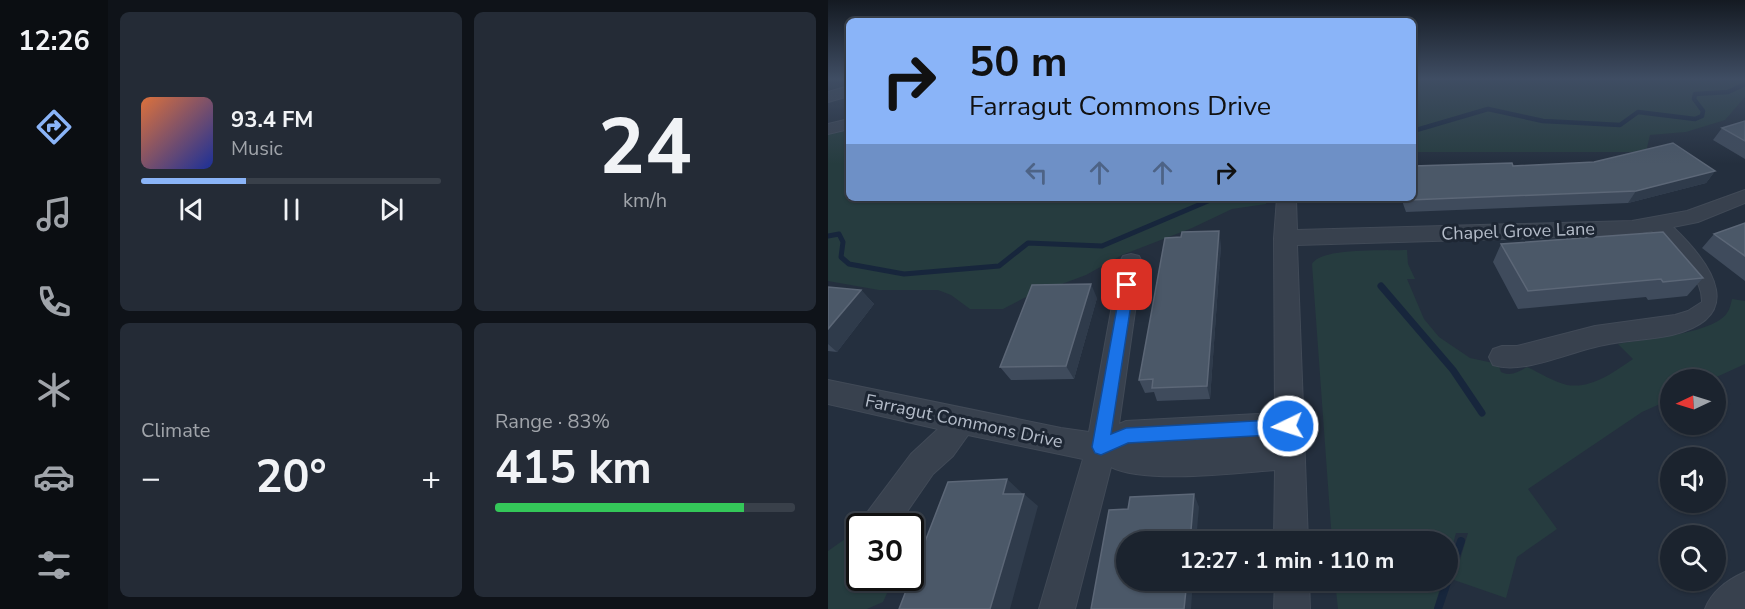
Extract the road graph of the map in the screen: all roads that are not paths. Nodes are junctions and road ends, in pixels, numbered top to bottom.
1 (846, 125) edge
2 (828, 129) edge
3 (1745, 196) edge
4 (1286, 201) edge
5 (1656, 223) junction
6 (1286, 238) junction
7 (1131, 262) dead end
8 (1502, 357) dead end
9 (828, 392) edge
10 (962, 421) junction
11 (1288, 441) junction
12 (1101, 447) junction
13 (887, 513) edge
14 (1290, 531) edge
15 (1745, 590) edge
16 (1292, 591) edge
17 (1057, 609) edge
18 (1292, 609) edge
19 (1724, 609) edge

1 - 2 street
3 - 5 street, Chapel Grove Lane
4 - 6 street
5 - 6 street, Chapel Grove Lane
5 - 8 street
6 - 11 street
7 - 12 street
9 - 10 street, Farragut Commons Drive
10 - 12 street, Farragut Commons Drive
10 - 13 street
11 - 12 street, Farragut Commons Drive
11 - 14 street
12 - 17 street
15 - 19 street
16 - 18 street

